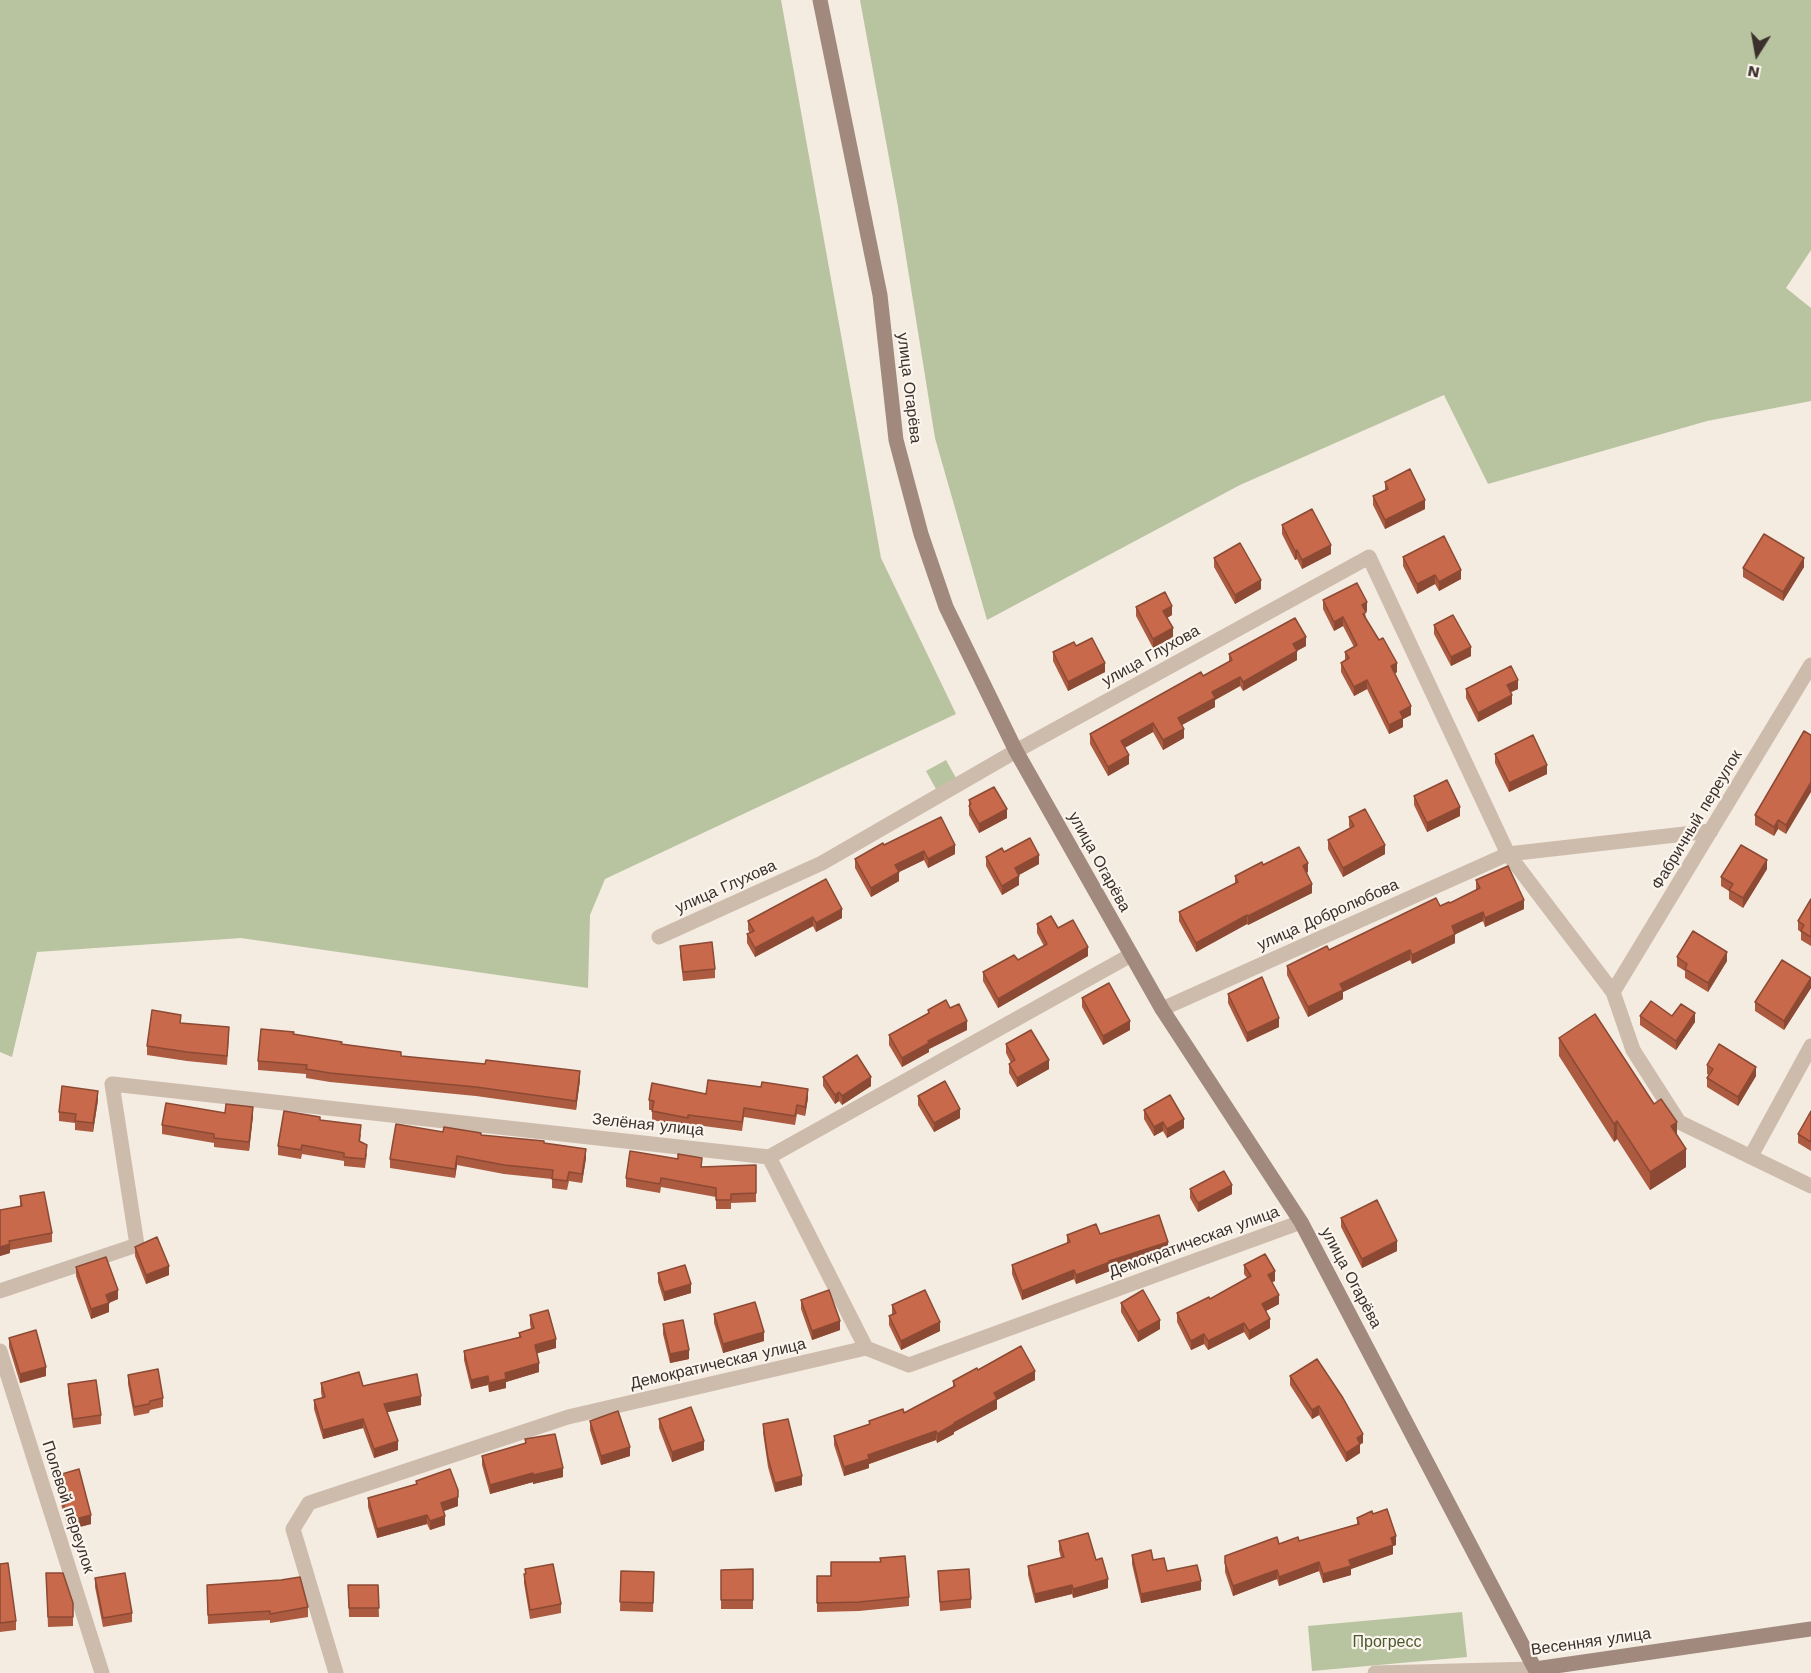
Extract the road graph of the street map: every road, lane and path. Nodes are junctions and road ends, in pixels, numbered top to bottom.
1 (820, 0) edge
2 (1811, 665) edge
3 (1016, 750) junction
4 (1711, 831) junction
5 (1508, 854) junction
6 (659, 937) dead end
7 (1131, 956) junction
8 (1613, 993) junction
9 (1162, 1010) junction
10 (1811, 1046) edge
11 (1751, 1156) junction
12 (769, 1157) junction
13 (1811, 1186) edge
14 (1301, 1222) junction
15 (0, 1291) edge
16 (866, 1348) junction
17 (0, 1351) edge
18 (1811, 1629) edge
19 (1535, 1669) junction
20 (102, 1673) edge
21 (336, 1673) edge
22 (1375, 1673) edge

1 - 3 main road, улица Огарёва
2 - 4 street, Фабричный переулок
3 - 5 street, улица Глухова
3 - 6 street, улица Глухова
3 - 7 main road, улица Огарёва
4 - 5 street, улица Добролюбова
4 - 8 street, Фабричный переулок
5 - 8 street
5 - 9 street, улица Добролюбова
7 - 9 main road, улица Огарёва
7 - 12 street
8 - 11 street
9 - 14 main road, улица Огарёва
10 - 11 street
11 - 13 street
12 - 15 street, Зелёная улица
12 - 16 street
14 - 16 street, Демократическая улица
14 - 19 main road, улица Огарёва
16 - 21 street, Демократическая улица
17 - 20 street, Полевой переулок
18 - 19 main road, Весенняя улица
19 - 22 street, Весенняя улица

